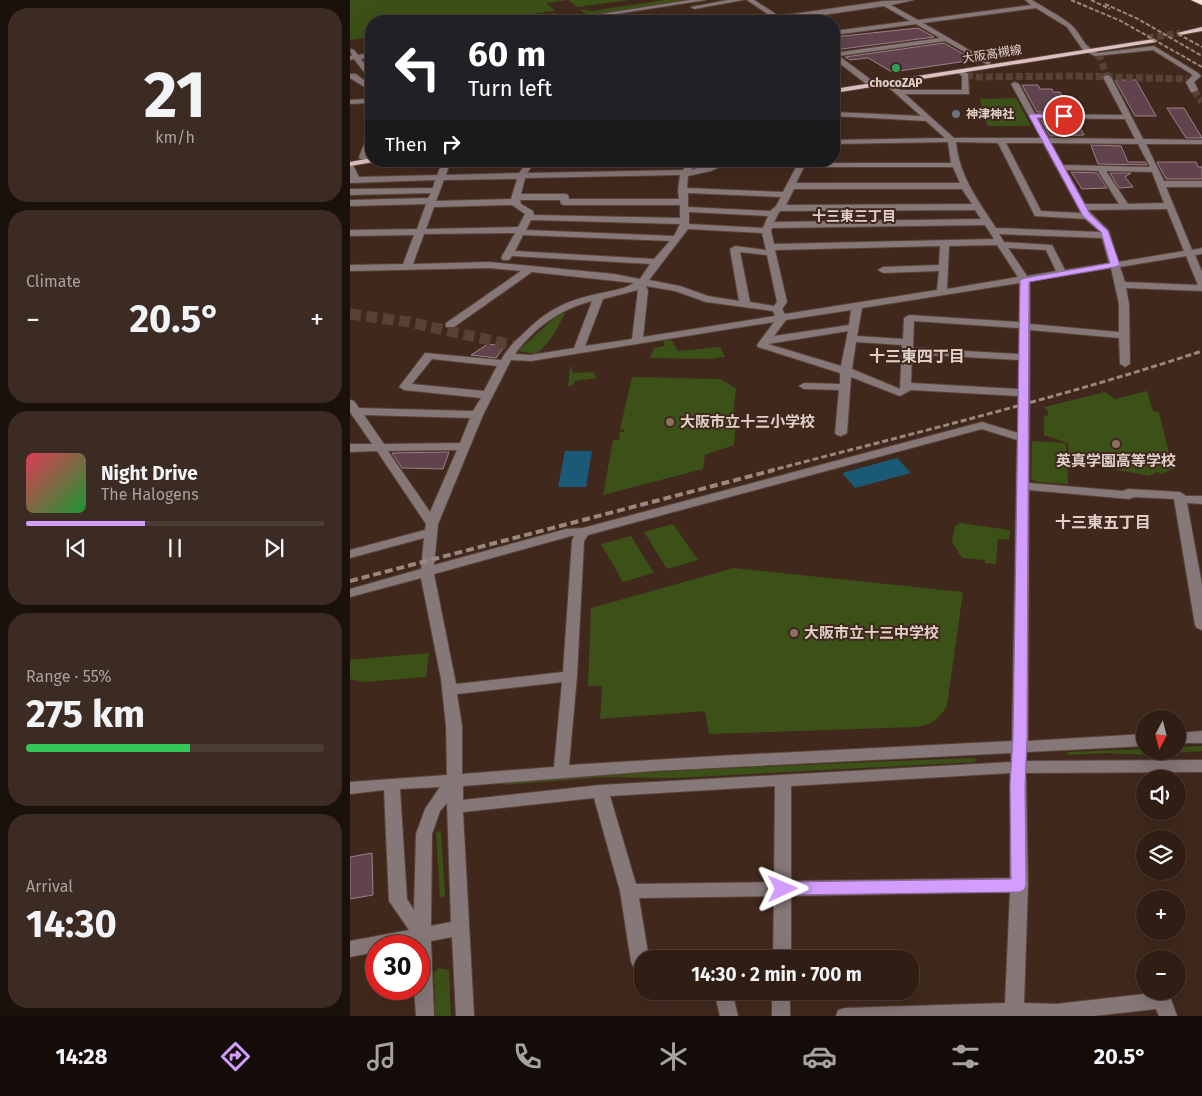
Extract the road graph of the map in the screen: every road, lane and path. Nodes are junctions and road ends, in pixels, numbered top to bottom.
1 (703, 0) edge
2 (740, 0) edge
3 (750, 0) edge
4 (911, 0) edge
5 (1028, 0) edge
6 (1195, 0) edge
7 (882, 2) edge
8 (1202, 2) edge
9 (1037, 6) junction
10 (611, 15) edge
11 (639, 15) edge
12 (772, 15) edge
13 (808, 15) edge
14 (917, 22) junction
15 (1202, 29) edge
16 (840, 32) edge
17 (1202, 34) edge
18 (945, 39) junction
19 (1151, 39) tunnel mouth
20 (1086, 50) junction
21 (365, 52) edge
22 (840, 55) edge
23 (353, 57) edge
24 (840, 60) edge
25 (988, 63) junction
26 (365, 70) edge
27 (365, 73) edge
28 (963, 73) junction
29 (351, 76) edge
30 (1107, 77) tunnel mouth
31 (1195, 80) edge
32 (868, 81) junction
33 (888, 83) junction
34 (1015, 84) dead end
35 (365, 85) edge
36 (840, 85) edge
37 (840, 90) edge
38 (1194, 90) tunnel mouth
39 (897, 92) junction
40 (365, 101) edge
41 (350, 102) edge
42 (840, 114) edge
43 (1032, 116) junction
44 (1128, 117) junction
45 (929, 119) junction
46 (952, 140) junction
47 (1001, 141) junction
48 (840, 142) edge
49 (1046, 142) junction
50 (1202, 142) edge
51 (1142, 143) junction
52 (365, 158) edge
53 (350, 159) edge
54 (365, 159) edge
55 (840, 163) edge
56 (350, 165) edge
57 (956, 165) junction
58 (444, 167) edge
59 (528, 167) edge
60 (690, 167) edge
61 (713, 167) edge
62 (800, 167) edge
63 (1060, 167) junction
64 (1100, 168) junction
65 (1155, 170) junction
66 (685, 173) junction
67 (522, 175) junction
68 (441, 177) junction
69 (353, 180) edge
70 (1161, 184) junction
71 (1202, 184) edge
72 (791, 186) junction
73 (964, 186) junction
74 (350, 190) edge
75 (436, 190) junction
76 (682, 190) junction
77 (786, 195) junction
78 (516, 200) junction
79 (431, 202) junction
80 (350, 203) edge
81 (685, 205) junction
82 (1124, 206) junction
83 (1171, 206) junction
84 (978, 207) junction
85 (777, 211) junction
86 (1084, 212) junction
87 (527, 217) junction
88 (988, 222) junction
89 (685, 224) junction
90 (767, 228) junction
91 (420, 231) junction
92 (520, 231) junction
93 (993, 231) junction
94 (350, 233) edge
95 (1106, 236) junction
96 (677, 239) junction
97 (1001, 243) junction
98 (945, 244) junction
99 (770, 250) junction
100 (1202, 251) edge
101 (1190, 252) junction
102 (509, 253) junction
103 (656, 262) junction
104 (1115, 265) junction
105 (407, 266) junction
106 (500, 267) junction
107 (350, 268) edge
108 (944, 268) junction
109 (530, 270) junction
110 (883, 270) dead end
111 (1062, 274) junction
112 (1025, 280) junction
113 (642, 283) junction
114 (1202, 284) edge
115 (1121, 285) junction
116 (1202, 288) edge
117 (942, 292) junction
118 (599, 296) junction
119 (745, 304) junction
120 (856, 306) junction
121 (780, 314) junction
122 (450, 324) dead end
123 (1025, 326) junction
124 (853, 327) junction
125 (1124, 335) junction
126 (851, 339) junction
127 (765, 341) junction
128 (637, 342) junction
129 (908, 347) junction
130 (578, 351) junction
131 (1024, 358) junction
132 (506, 360) junction
133 (1125, 364) dead end
134 (846, 372) junction
135 (804, 386) dead end
136 (905, 386) junction
137 (845, 387) junction
138 (1023, 393) junction
139 (487, 395) junction
140 (353, 407) edge
141 (478, 415) junction
142 (840, 433) dead end
143 (1022, 438) junction
144 (465, 446) junction
145 (379, 447) junction
146 (350, 448) edge
147 (1022, 486) junction
148 (1181, 499) junction
149 (1202, 500) edge
150 (431, 528) junction
151 (583, 532) junction
152 (350, 554) edge
153 (427, 574) junction
154 (350, 593) edge
155 (1202, 625) edge
156 (570, 676) junction
157 (449, 690) junction
158 (1202, 737) edge
159 (1186, 738) edge
160 (1136, 741) edge
161 (1020, 747) junction
162 (1202, 766) edge
163 (1018, 767) junction
164 (561, 771) junction
165 (783, 780) junction
166 (454, 781) junction
167 (392, 784) junction
168 (350, 788) edge
169 (600, 791) junction
170 (455, 807) junction
171 (1019, 885) junction
172 (783, 889) junction
173 (629, 891) junction
174 (459, 928) junction
175 (422, 935) junction
176 (365, 946) edge
177 (350, 949) edge
178 (638, 950) edge
179 (782, 950) edge
180 (424, 1000) edge
181 (725, 1000) edge
182 (781, 1000) edge
183 (1014, 1013) edge
184 (425, 1016) edge
185 (465, 1016) edge
186 (729, 1016) edge
187 (781, 1016) edge
188 (845, 1016) edge
189 (1168, 1016) edge

1 - 10 street
2 - 11 street
3 - 12 street
4 - 7 street
5 - 9 street
6 - 8 highway
7 - 13 street
7 - 14 street
9 - 14 street
9 - 20 street
14 - 16 street
14 - 18 street
15 - 17 main road
18 - 22 street
18 - 25 street
19 - 20 main road, 大阪高槻線
20 - 25 main road, 大阪高槻線
20 - 28 main road, 大阪高槻線
20 - 31 street
21 - 23 street
23 - 26 street
24 - 32 street
25 - 32 main road, 大阪高槻線
27 - 29 street
28 - 33 main road, 大阪高槻線
28 - 39 street
29 - 35 street
30 - 44 street
31 - 38 street
32 - 33 street
32 - 36 main road, 大阪高槻線
33 - 37 main road, 大阪高槻線
33 - 39 street
34 - 43 street
39 - 45 street
40 - 41 street
42 - 45 street
43 - 44 street
43 - 49 street
44 - 51 street
45 - 46 street
46 - 47 street
46 - 48 street
46 - 57 street
47 - 49 street
47 - 86 street
49 - 51 street
49 - 63 street
50 - 51 street
51 - 65 street
52 - 53 main road
54 - 56 main road
55 - 57 street
56 - 69 street
57 - 73 street
58 - 68 street
59 - 67 street
60 - 66 street
61 - 66 street
62 - 72 street
63 - 64 street
63 - 86 street
64 - 65 street
64 - 82 street
65 - 70 street
66 - 67 street
66 - 76 street
67 - 68 street
67 - 78 street
68 - 69 street
68 - 75 street
69 - 74 street
70 - 71 street
70 - 83 street
72 - 73 street
72 - 77 street
73 - 84 street
74 - 75 street
75 - 79 street
76 - 77 street
76 - 81 street
77 - 85 street
78 - 79 street
78 - 81 street
78 - 87 street
79 - 80 street
79 - 91 street
81 - 85 street
81 - 89 street
82 - 83 street
82 - 86 street
83 - 101 street
84 - 85 street
84 - 88 street
85 - 90 street
86 - 95 street
87 - 89 street
87 - 92 street
88 - 90 street
88 - 93 street
89 - 90 street
89 - 96 street
90 - 99 street
91 - 92 street
91 - 94 street
91 - 105 street
92 - 96 street
92 - 102 street
93 - 95 street
93 - 97 street
95 - 104 street
96 - 103 street
97 - 98 street
97 - 111 street
97 - 112 street
98 - 99 street
98 - 108 street
99 - 119 street
99 - 121 street
100 - 101 street
101 - 104 street
101 - 114 street
102 - 103 street
102 - 106 street
103 - 113 street
104 - 111 street
104 - 115 street
105 - 106 street
105 - 107 street
106 - 109 street
108 - 110 street
108 - 117 street
109 - 113 street
109 - 122 street
111 - 112 street
112 - 117 street
112 - 123 street
113 - 118 street
113 - 119 street
113 - 128 street
115 - 116 street
115 - 125 street
117 - 120 street
118 - 130 street
118 - 132 street
119 - 121 street
120 - 121 street
120 - 124 street
121 - 127 street
121 - 128 street
123 - 125 street
123 - 129 street
123 - 131 street
124 - 126 street
124 - 127 street
125 - 133 street
126 - 129 street
126 - 134 street
127 - 134 street
128 - 130 street
129 - 131 street
129 - 136 street
130 - 132 street
131 - 138 street
132 - 139 street
132 - 139 street
134 - 136 street
134 - 137 street
135 - 137 street
136 - 138 street
137 - 142 street
138 - 143 street
139 - 141 street
140 - 141 street
140 - 145 street
141 - 144 street
143 - 147 street
143 - 151 street
144 - 145 street
144 - 150 street
145 - 146 street
145 - 150 street
147 - 148 street
147 - 161 street
148 - 149 street
148 - 155 street
150 - 152 street
150 - 153 street
151 - 153 street
151 - 156 street
153 - 154 street
153 - 157 street
156 - 157 street
156 - 164 street
157 - 166 street
158 - 159 street
160 - 161 street
161 - 163 street
161 - 164 street
162 - 163 street
163 - 165 street
163 - 171 street
164 - 166 street
165 - 169 street
165 - 172 street
166 - 167 street
166 - 170 street
166 - 175 street
167 - 168 street
167 - 175 street
169 - 170 street
169 - 173 street
170 - 174 street
171 - 172 street
171 - 183 street
172 - 173 street
172 - 179 street
173 - 178 street
174 - 175 street
174 - 185 street
176 - 177 street
180 - 184 street
181 - 186 street
182 - 187 street
183 - 188 street
183 - 189 street

